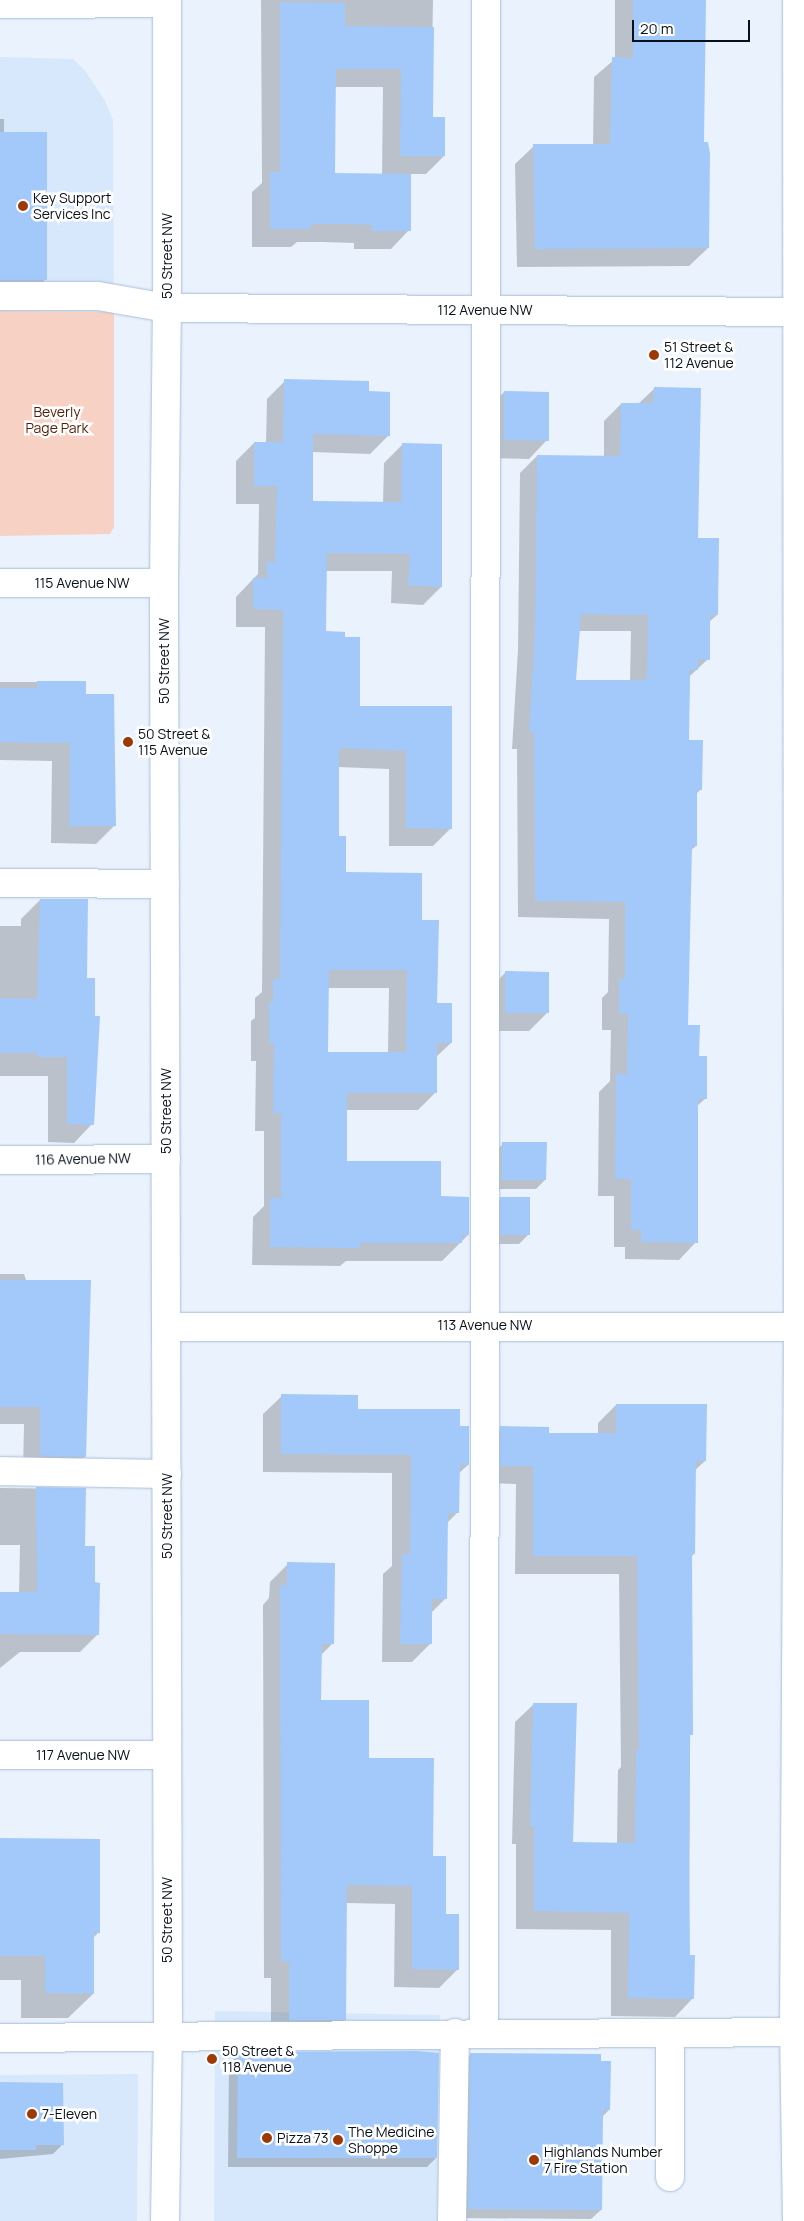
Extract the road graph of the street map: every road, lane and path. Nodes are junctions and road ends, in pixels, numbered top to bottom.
1 (486, 0) edge
2 (797, 0) edge
3 (167, 2) edge
4 (0, 4) edge
5 (0, 296) edge
6 (167, 308) junction
7 (486, 310) junction
8 (800, 312) edge
9 (0, 583) edge
10 (164, 583) junction
11 (0, 883) edge
12 (165, 884) junction
13 (166, 1159) junction
14 (0, 1160) edge
15 (484, 1325) junction
16 (167, 1326) junction
17 (801, 1327) edge
18 (0, 1471) edge
19 (167, 1474) junction
20 (0, 1755) edge
21 (166, 1755) junction
22 (799, 2032) edge
23 (455, 2033) junction
24 (484, 2033) junction
25 (670, 2033) junction
26 (168, 2035) junction
27 (0, 2038) edge
28 (670, 2177) dead end
29 (165, 2221) edge
30 (452, 2221) edge
31 (797, 2221) edge

1 - 7 street
2 - 8 street
3 - 4 street
3 - 6 street, 50 Street NW
5 - 6 street, 112 Avenue NW
6 - 7 street, 112 Avenue NW
6 - 10 street, 50 Street NW
7 - 8 street, 112 Avenue NW
7 - 15 street
8 - 17 street
9 - 10 street, 115 Avenue NW
10 - 12 street, 50 Street NW
11 - 12 street
12 - 13 street, 50 Street NW
13 - 14 street, 116 Avenue NW
13 - 16 street, 50 Street NW
15 - 16 street, 113 Avenue NW
15 - 17 street, 113 Avenue NW
15 - 24 street
16 - 19 street, 50 Street NW
17 - 22 street
18 - 19 street
19 - 21 street, 50 Street NW
20 - 21 street, 117 Avenue NW
21 - 26 street, 50 Street NW
22 - 25 street
22 - 31 street
23 - 24 street
23 - 26 street
23 - 30 street
24 - 25 street
25 - 28 street
26 - 27 street
26 - 29 street, 50 Street NW

